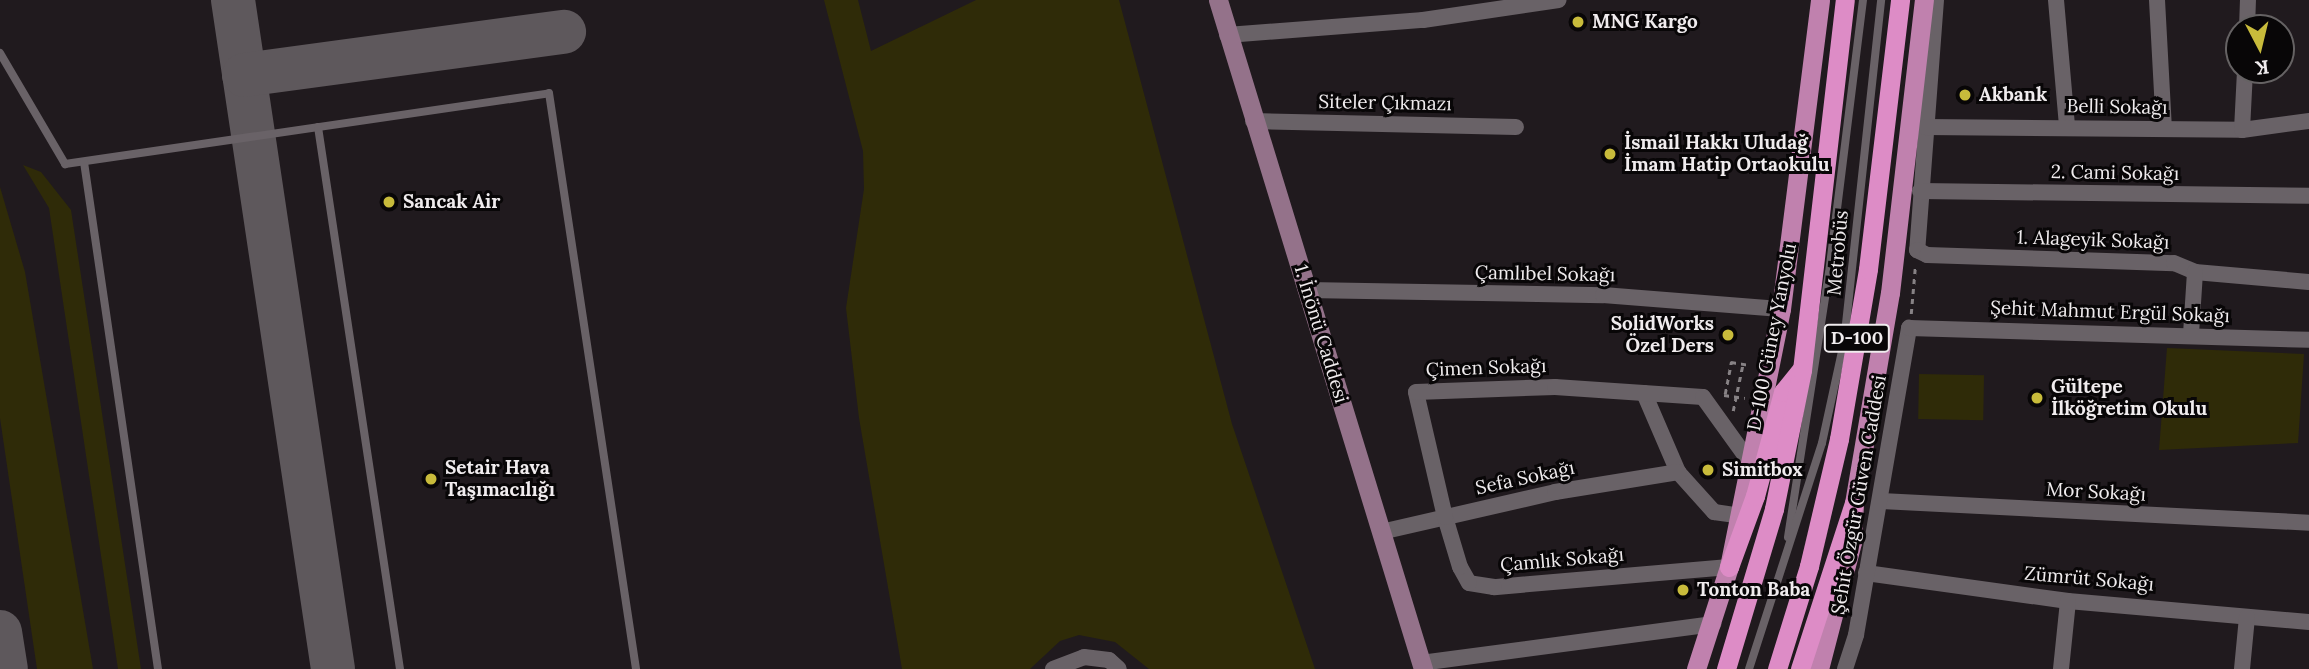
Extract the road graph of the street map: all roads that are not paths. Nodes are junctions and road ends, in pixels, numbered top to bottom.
1 (1218, 0) edge
2 (1556, 0) edge
3 (1820, 0) edge
4 (1845, 0) edge
5 (1863, 0) edge
6 (1881, 0) edge
7 (1900, 0) edge
8 (1924, 0) edge
9 (1936, 0) edge
10 (2056, 0) edge
11 (2157, 0) edge
12 (1227, 35) junction
13 (0, 53) edge
14 (2244, 84) edge
15 (1253, 121) junction
16 (2309, 121) edge
17 (318, 127) junction
18 (1516, 127) dead end
19 (1924, 127) junction
20 (2067, 127) junction
21 (2164, 129) junction
22 (2242, 130) junction
23 (84, 162) junction
24 (1920, 191) junction
25 (2309, 196) edge
26 (2195, 272) junction
27 (2309, 282) edge
28 (1307, 290) junction
29 (1781, 309) junction
30 (1909, 327) joint
31 (2191, 334) junction
32 (2309, 340) edge
33 (1802, 370) junction
34 (1644, 393) junction
35 (1749, 461) junction
36 (1678, 472) junction
37 (1881, 501) junction
38 (1854, 503) junction
39 (1736, 515) junction
40 (1445, 517) junction
41 (2309, 523) edge
42 (1381, 532) junction
43 (1788, 544) junction
44 (1729, 567) junction
45 (1866, 573) junction
46 (2068, 601) junction
47 (2247, 617) junction
48 (2309, 622) edge
49 (1713, 624) junction
50 (1422, 666) edge
51 (158, 669) edge
52 (400, 669) edge
53 (636, 669) edge
54 (1053, 669) edge
55 (1119, 669) edge
56 (1696, 669) edge
57 (1726, 669) edge
58 (1749, 669) edge
59 (1777, 669) edge
60 (1800, 669) edge
61 (1819, 669) edge
62 (1845, 669) edge
63 (2061, 669) edge
64 (2242, 669) edge

1 - 12 main road, 1. İnönü Caddesi
2 - 12 street
3 - 29 main road, D-100 Güney Yanyolu
4 - 33 highway, D-100
5 - 43 lane, Metrobüs
6 - 43 lane, Metrobüs
7 - 59 highway, D-100
8 - 38 main road
9 - 19 street
10 - 20 street
11 - 21 street
12 - 15 main road, 1. İnönü Caddesi
13 - 23 lane
14 - 22 street
15 - 18 street, Siteler Çıkmazı
15 - 28 main road, 1. İnönü Caddesi
16 - 22 street, Belli Sokağı
17 - 23 lane
17 - 52 lane
17 - 53 lane
19 - 20 street, Belli Sokağı
19 - 24 street
20 - 21 street, Belli Sokağı
21 - 22 street, Belli Sokağı
23 - 51 lane
24 - 25 street, 2. Cami Sokağı
24 - 26 street, 1. Alageyik Sokağı
26 - 27 street, 1. Alageyik Sokağı
26 - 31 street
28 - 29 street, Çamlıbel Sokağı
28 - 42 main road, 1. İnönü Caddesi
29 - 35 main road, D-100 Güney Yanyolu
30 - 31 street, Şehit Mahmut Ergül Sokağı
30 - 37 street, Şehit Özgür Güven Caddesi
31 - 32 street, Şehit Mahmut Ergül Sokağı
33 - 44 highway
33 - 57 highway, D-100
34 - 35 street
34 - 36 street
34 - 40 street, Çimen Sokağı
35 - 39 main road, D-100 Güney Yanyolu
36 - 39 street
36 - 40 street, Sefa Sokağı
37 - 41 street, Mor Sokağı
37 - 45 street, Şehit Özgür Güven Caddesi
38 - 60 highway
38 - 61 main road
39 - 44 main road, D-100 Güney Yanyolu
40 - 42 street, Sefa Sokağı
40 - 44 street, Çamlık Sokağı
42 - 50 main road, 1. İnönü Caddesi
43 - 58 lane, Metrobüs
44 - 49 main road, D-100 Güney Yanyolu
45 - 46 street, Zümrüt Sokağı
45 - 62 street, Şehit Özgür Güven Caddesi
46 - 47 street, Zümrüt Sokağı
46 - 63 street
47 - 48 street, Zümrüt Sokağı
47 - 64 street
49 - 50 street
49 - 56 main road, D-100 Güney Yanyolu
54 - 55 street

